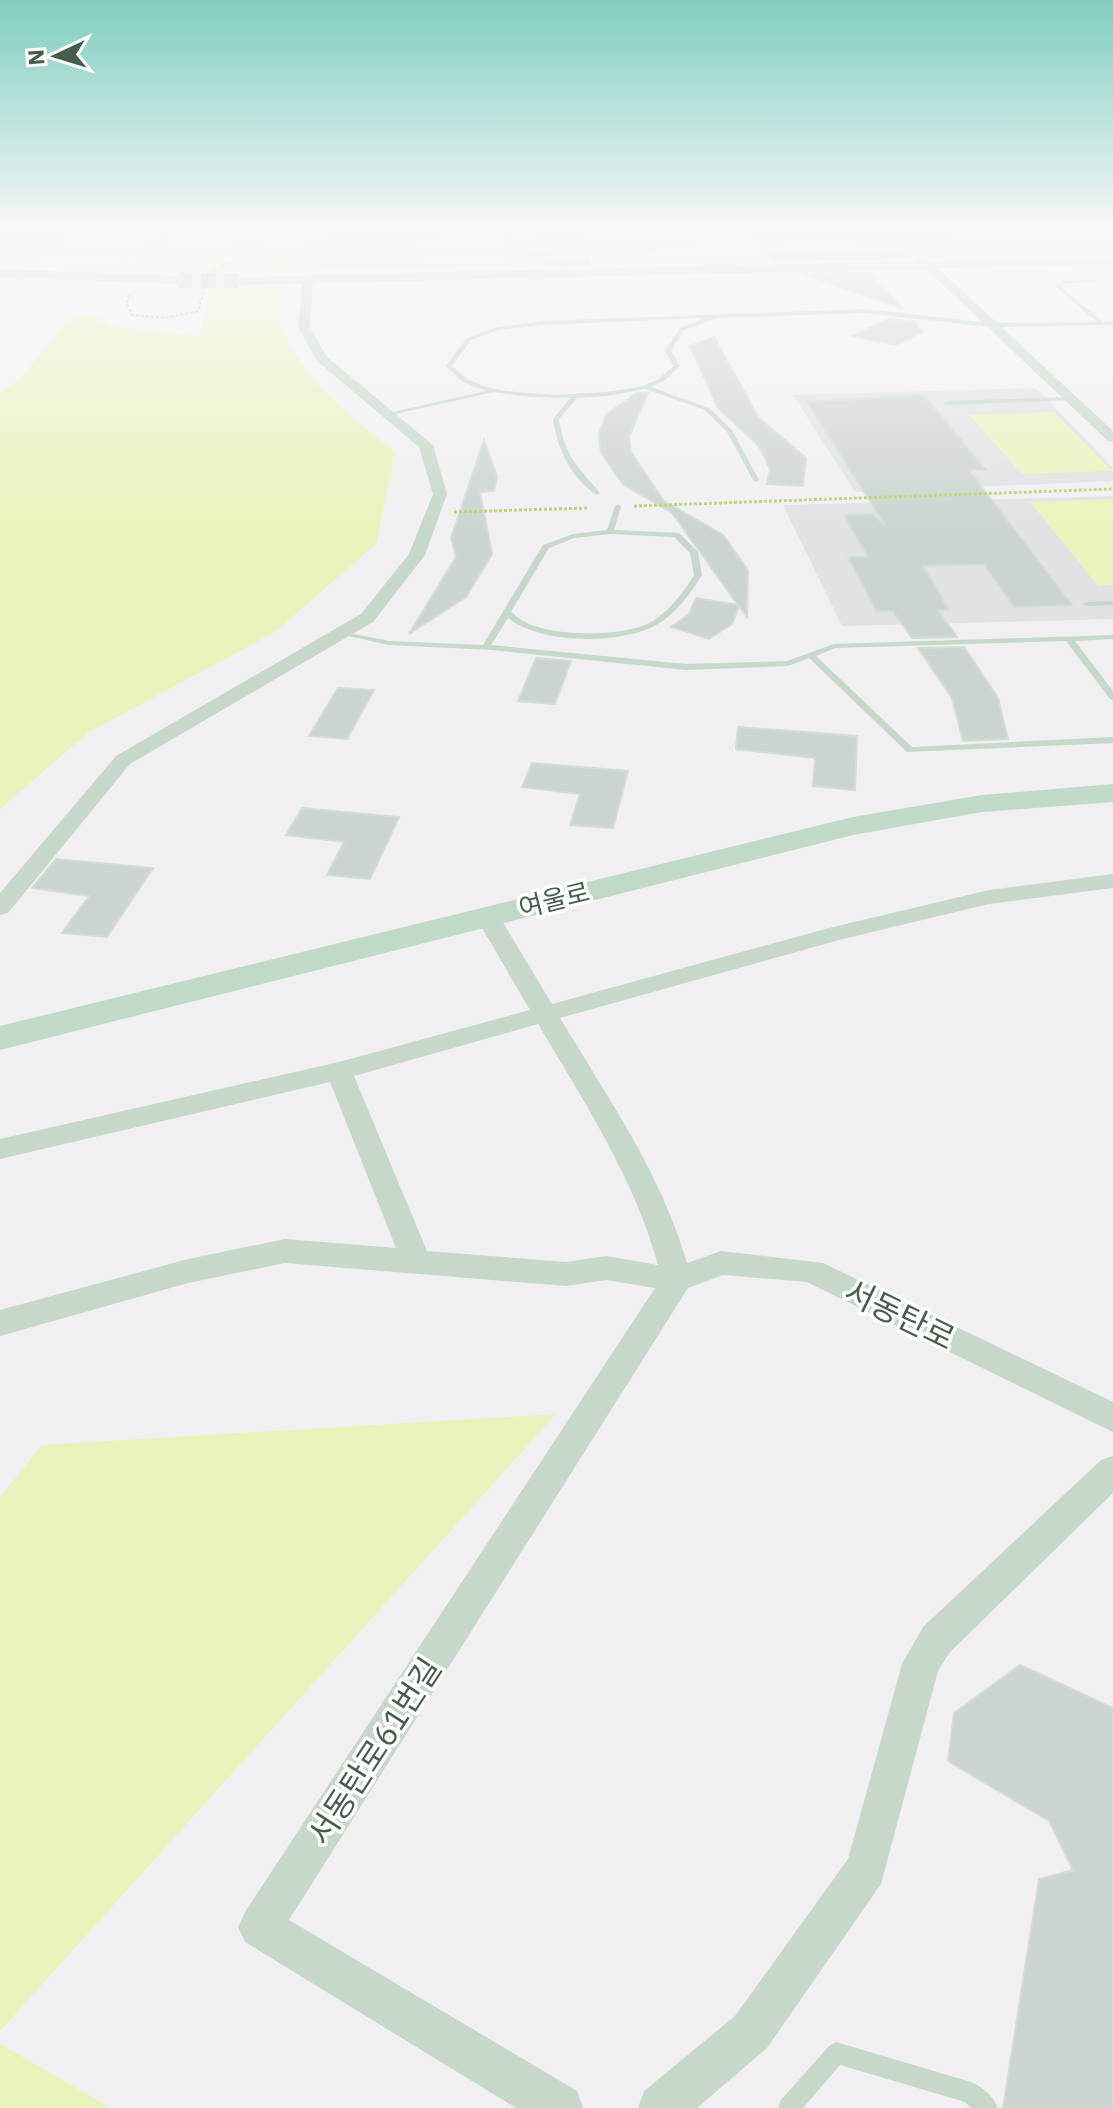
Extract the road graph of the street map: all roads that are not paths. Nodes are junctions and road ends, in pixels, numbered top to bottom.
1 (308, 334) edge
2 (482, 334) edge
3 (679, 334) edge
4 (1000, 334) edge
5 (645, 387) junction
6 (492, 391) junction
7 (577, 394) junction
8 (1071, 399) junction
9 (947, 403) dead end
10 (391, 413) junction
11 (1113, 438) edge
12 (756, 480) dead end
13 (597, 493) dead end
14 (618, 506) road end
15 (610, 532) junction
16 (1113, 603) edge
17 (1087, 604) dead end
18 (507, 613) junction
19 (339, 633) junction
20 (1113, 637) edge
21 (1069, 639) junction
22 (486, 647) junction
23 (810, 655) junction
24 (1113, 697) edge
25 (1113, 740) edge
26 (1113, 793) edge
27 (1113, 881) edge
28 (0, 908) edge
29 (487, 916) junction
30 (543, 1012) junction
31 (0, 1038) edge
32 (339, 1071) junction
33 (0, 1149) edge
34 (416, 1261) junction
35 (677, 1280) junction
36 (0, 1323) edge
37 (1113, 1418) edge
38 (1113, 1471) edge
39 (560, 2108) edge
40 (661, 2108) edge
41 (789, 2108) edge
42 (987, 2108) edge

1 - 10 street
2 - 6 lane
3 - 5 lane
4 - 8 street
5 - 7 lane
5 - 12 lane
6 - 7 lane
6 - 10 lane
7 - 13 lane
8 - 9 lane
8 - 11 street
10 - 19 street
14 - 15 lane
15 - 18 lane
15 - 18 lane
16 - 17 lane
18 - 22 lane
19 - 22 lane
19 - 28 street
20 - 21 lane
21 - 23 lane
21 - 24 lane
22 - 23 lane
23 - 25 lane
26 - 29 street, 여울로
27 - 30 street
29 - 30 street
29 - 31 street, 여울로
30 - 32 street
30 - 35 street
32 - 33 street
32 - 34 street
34 - 35 street
34 - 36 street
35 - 37 street, 서동탄로
35 - 39 street, 서동탄로61번길
38 - 40 street
41 - 42 lane

